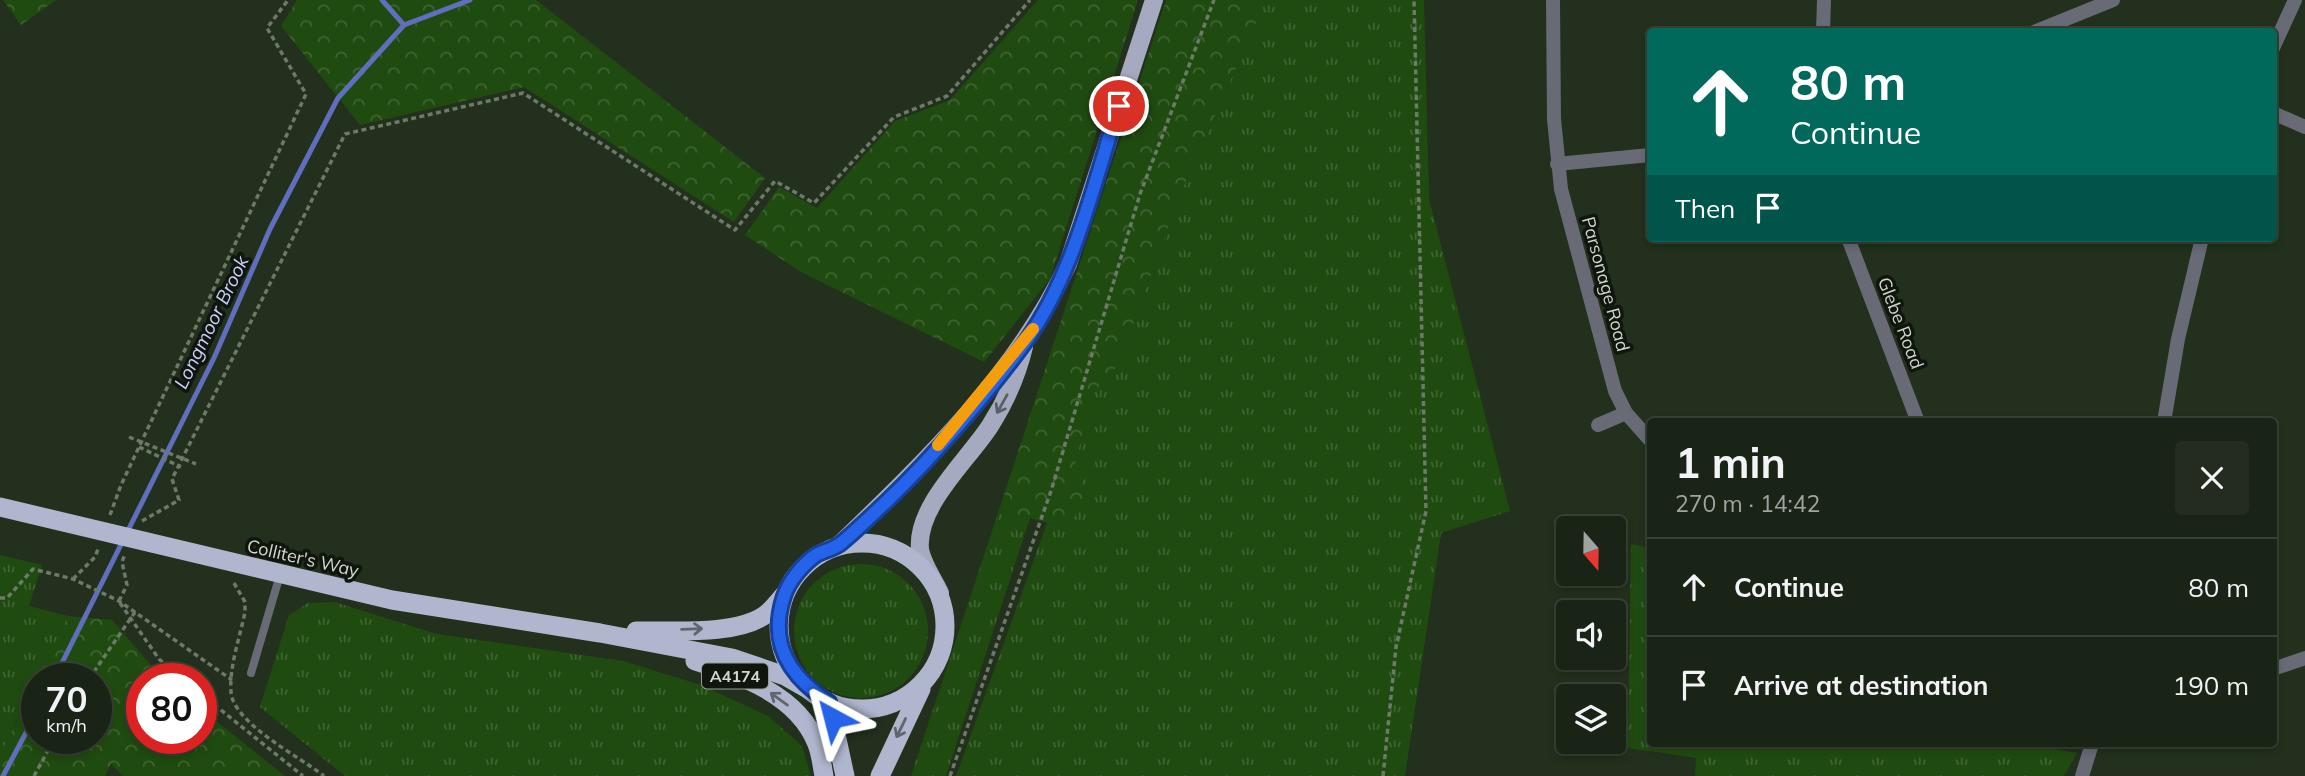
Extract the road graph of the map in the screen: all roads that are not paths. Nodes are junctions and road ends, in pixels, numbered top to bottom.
1 (1154, 0) edge
2 (1553, 0) edge
3 (1825, 0) edge
4 (2113, 0) edge
5 (2295, 0) edge
6 (1823, 28) edge
7 (2044, 28) edge
8 (2277, 39) edge
9 (2277, 115) edge
10 (2305, 127) edge
11 (1647, 155) edge
12 (1557, 164) junction
13 (1850, 242) edge
14 (2201, 242) edge
15 (1026, 341) junction
16 (1626, 413) junction
17 (1916, 418) edge
18 (2165, 418) edge
19 (1598, 425) dead end
20 (1647, 437) edge
21 (0, 507) edge
22 (839, 545) junction
23 (280, 575) junction
24 (940, 593) junction
25 (785, 594) junction
26 (600, 633) junction
27 (2305, 658) edge
28 (2277, 668) edge
29 (251, 673) dead end
30 (925, 681) junction
31 (806, 688) junction
32 (829, 702) junction
33 (2091, 747) edge
34 (824, 776) edge
35 (845, 776) edge
36 (880, 776) edge
37 (2082, 776) edge

1 - 15 main road
2 - 12 street, Parsonage Road
3 - 6 street
4 - 7 street
5 - 8 street
9 - 10 street
11 - 12 street
12 - 16 street, Parsonage Road
13 - 17 street, Glebe Road
14 - 18 street
15 - 22 main road
15 -> 24 main road
16 - 19 street
16 - 20 street, Parsonage Road
21 - 23 highway, Colliter's Way / A4174
22 - 24 highway
22 - 25 highway
23 - 26 highway, Colliter's Way / A4174
23 - 29 lane
24 - 30 highway
26 -> 25 highway, Colliter's Way
25 - 31 highway
26 - 31 highway, Colliter's Way
34 -> 26 highway, A4174
27 - 28 street
30 - 32 highway
30 -> 36 highway
31 - 32 highway
32 - 35 highway
33 - 37 street

